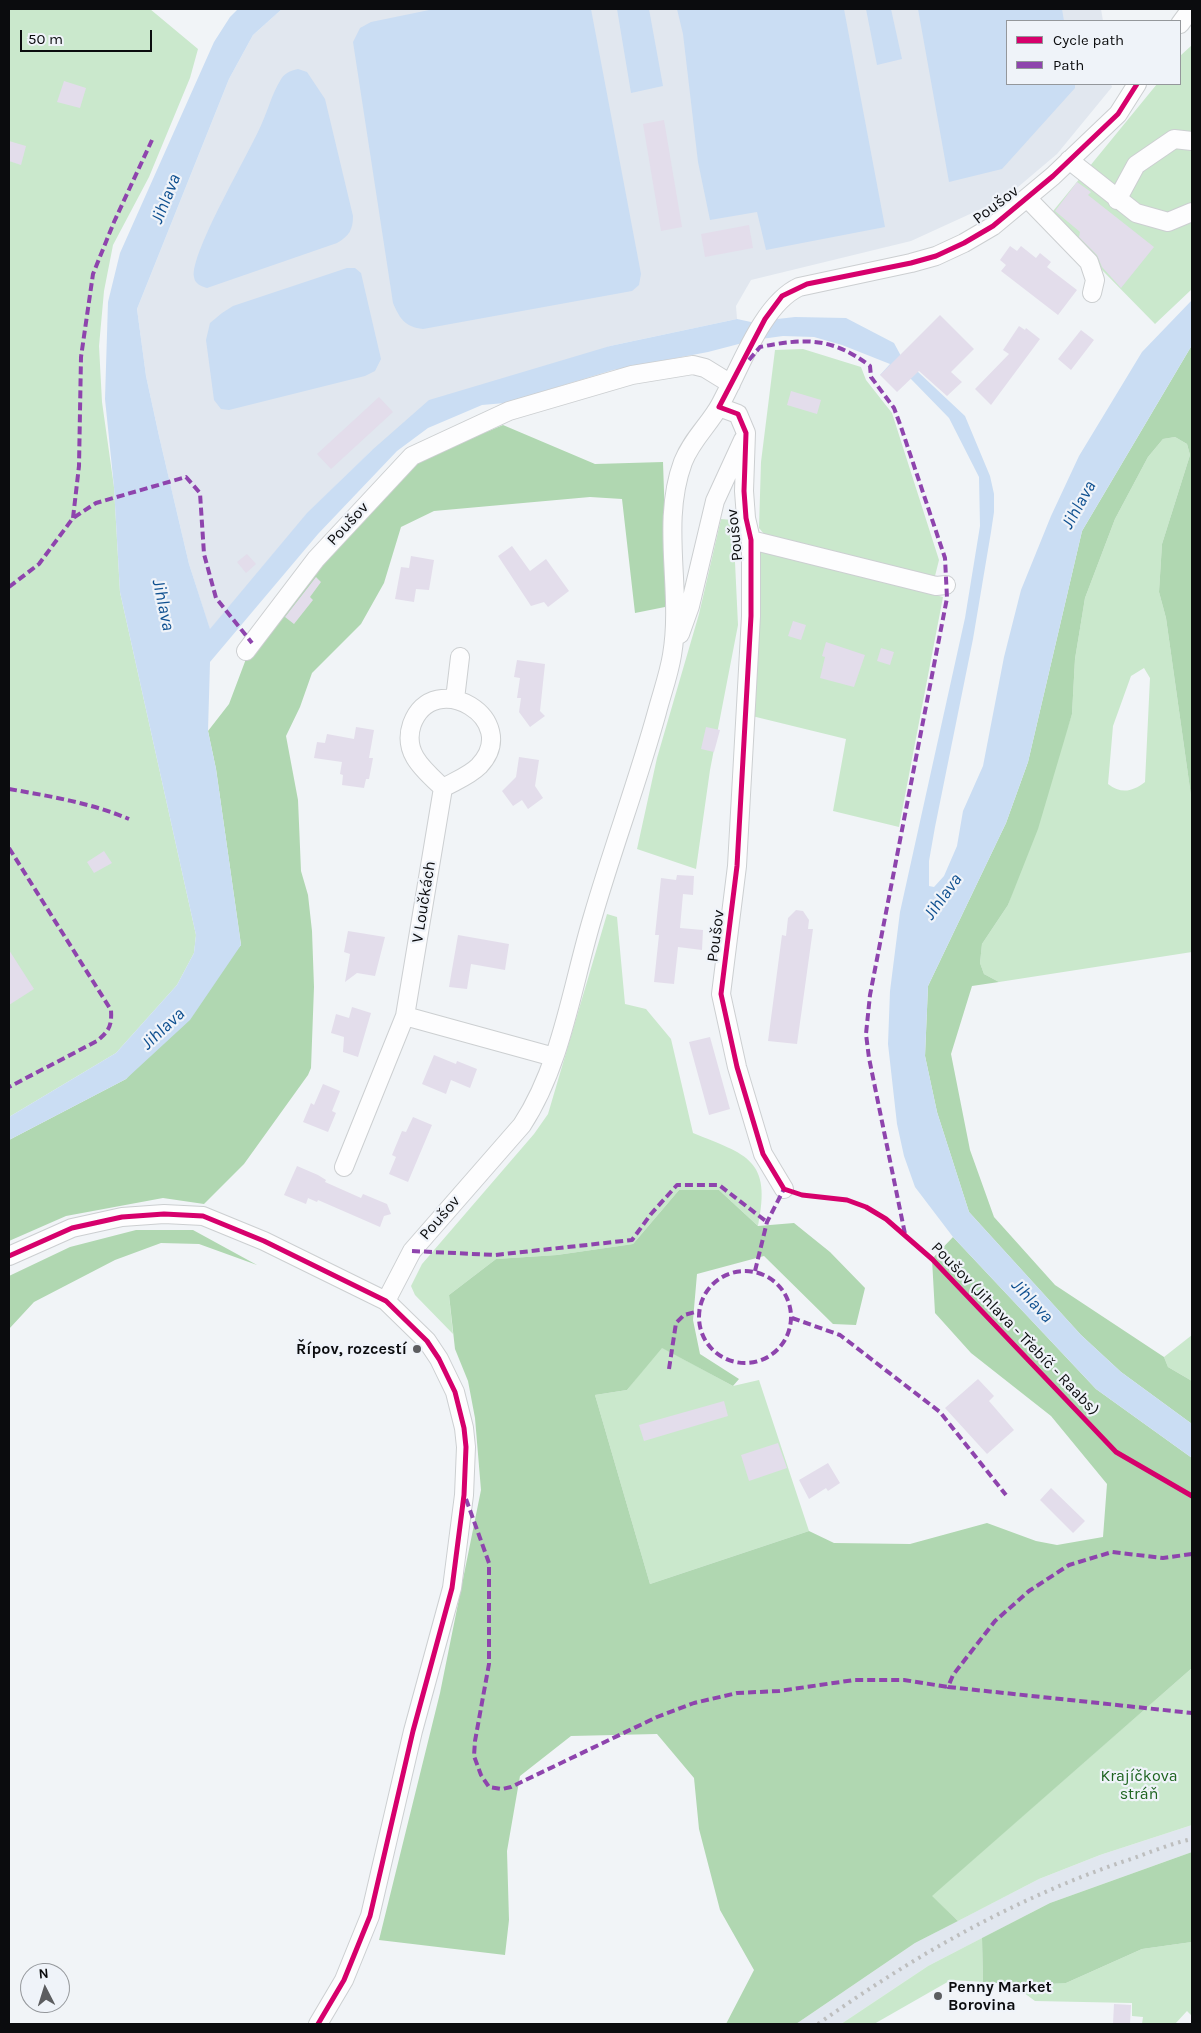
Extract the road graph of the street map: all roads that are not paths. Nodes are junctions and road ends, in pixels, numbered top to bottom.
1 (1136, 85) edge
2 (1192, 141) edge
3 (1069, 160) junction
4 (1026, 198) junction
5 (1117, 200) junction
6 (1192, 212) edge
7 (1092, 294) dead end
8 (731, 384) junction
9 (719, 407) junction
10 (746, 433) junction
11 (751, 540) junction
12 (946, 585) dead end
13 (246, 651) dead end
14 (672, 656) junction
15 (460, 657) dead end
16 (455, 699) junction
17 (443, 788) junction
18 (405, 1016) junction
19 (554, 1057) junction
20 (344, 1167) dead end
21 (784, 1189) dead end
22 (9, 1256) edge
23 (386, 1301) junction
24 (318, 2024) edge

1 - 3 street, Poušov
2 - 5 street
3 - 4 street, Poušov
3 - 5 street
4 - 7 street, Poušov
4 - 8 street, Poušov
5 - 6 street
8 - 9 street, Poušov
8 - 13 street, Poušov
9 - 10 street
9 - 14 street, Poušov
10 - 11 street, Poušov
10 - 14 street
11 - 12 street, Poušov
11 - 21 street, Poušov
14 - 19 street, Poušov
15 - 16 street
16 - 17 street
16 - 17 street
17 - 18 street, V Loučkách
18 - 19 street
18 - 20 street, V Loučkách
19 - 23 street, Poušov
22 - 23 street
23 - 24 street

